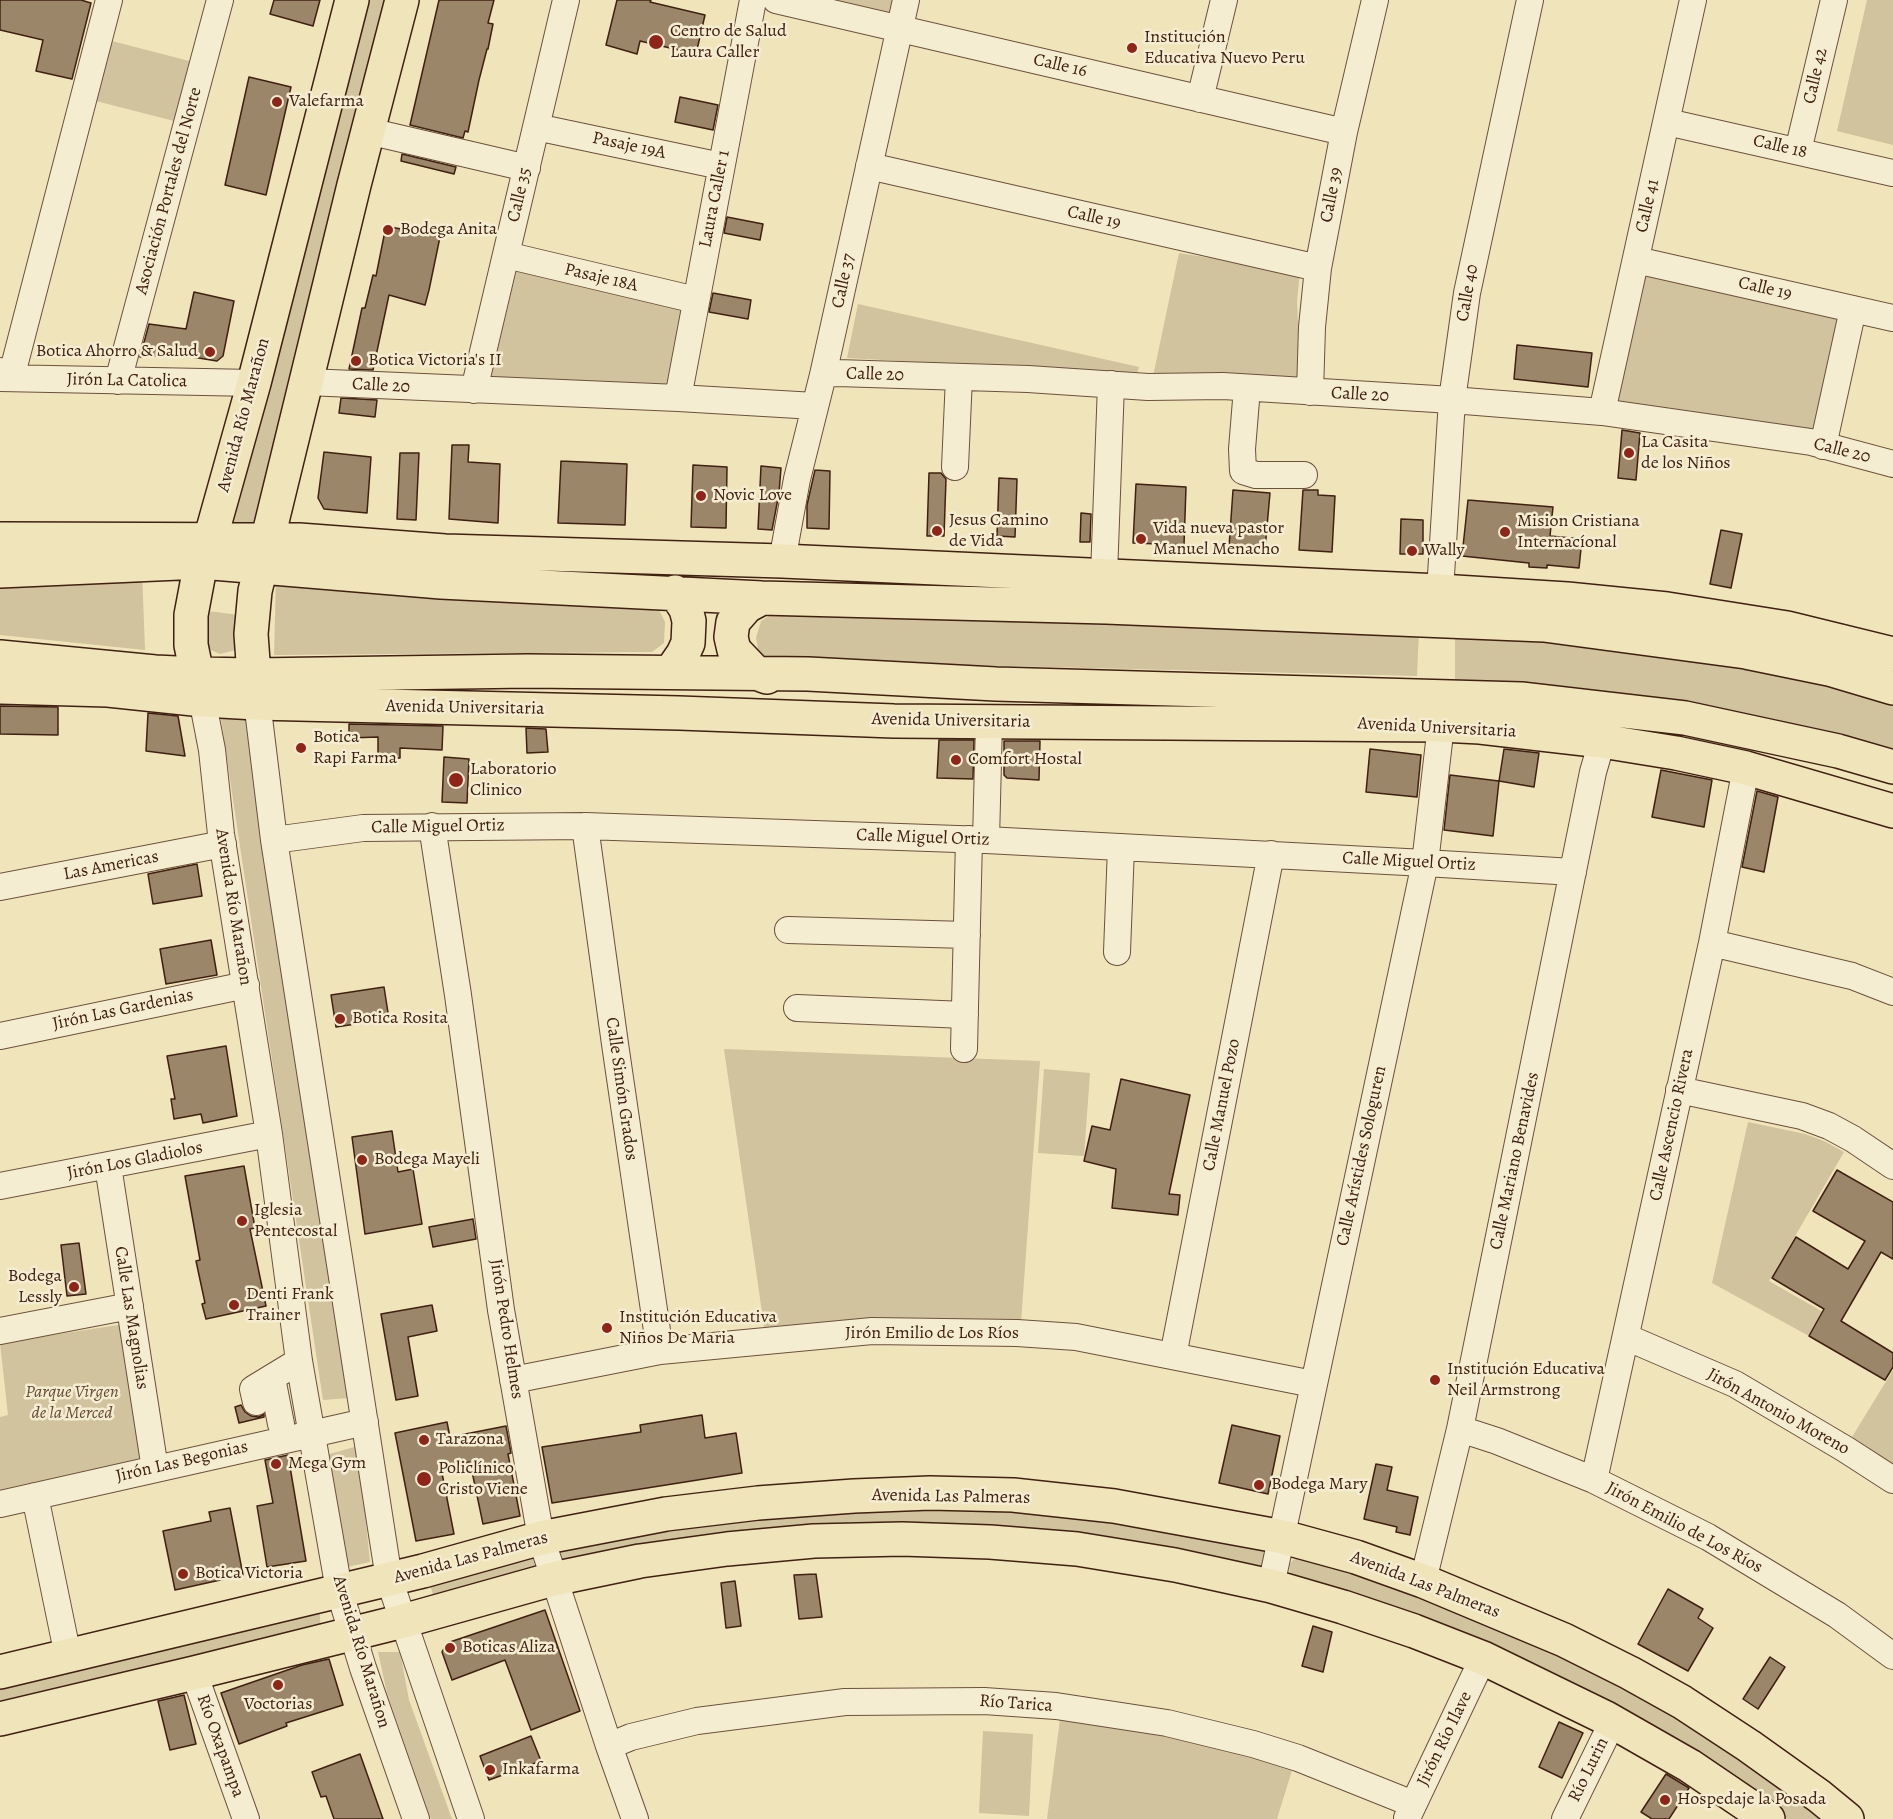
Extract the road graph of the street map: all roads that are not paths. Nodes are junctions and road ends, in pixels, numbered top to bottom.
1 (110, 0) edge
2 (220, 0) edge
3 (352, 0) edge
4 (402, 0) edge
5 (566, 0) edge
6 (753, 0) edge
7 (776, 0) edge
8 (906, 0) edge
9 (1224, 0) edge
10 (1376, 0) edge
11 (1530, 0) edge
12 (1694, 0) edge
13 (1834, 0) edge
14 (900, 29) junction
15 (1200, 99) junction
16 (1667, 122) junction
17 (536, 127) junction
18 (368, 131) junction
19 (1344, 132) junction
20 (1798, 151) junction
21 (721, 166) junction
22 (869, 166) junction
23 (526, 168) junction
24 (1893, 173) edge
25 (506, 255) junction
26 (1636, 260) junction
27 (1318, 268) junction
28 (696, 300) junction
29 (1853, 309) junction
30 (1893, 318) edge
31 (823, 375) junction
32 (4, 376) edge
33 (959, 377) junction
34 (118, 381) junction
35 (307, 382) junction
36 (254, 383) junction
37 (1111, 384) junction
38 (1247, 388) junction
39 (474, 390) junction
40 (1311, 392) junction
41 (678, 398) junction
42 (1452, 400) junction
43 (815, 406) junction
44 (1602, 412) junction
45 (1823, 446) junction
46 (1893, 464) edge
47 (955, 466) dead end
48 (1304, 475) dead end
49 (0, 539) edge
50 (205, 551) junction
51 (264, 553) junction
52 (782, 561) junction
53 (443, 566) junction
54 (0, 571) edge
55 (1104, 575) junction
56 (1440, 591) junction
57 (675, 592) junction
58 (762, 598) junction
59 (1893, 654) edge
60 (0, 657) edge
61 (666, 672) junction
62 (756, 673) junction
63 (0, 687) edge
64 (200, 687) junction
65 (1893, 688) edge
66 (255, 689) junction
67 (894, 721) junction
68 (989, 722) junction
69 (1442, 725) junction
70 (1602, 741) junction
71 (1893, 767) edge
72 (1746, 768) junction
73 (1893, 811) edge
74 (432, 826) junction
75 (585, 826) junction
76 (274, 840) junction
77 (978, 840) junction
78 (223, 844) junction
79 (1121, 847) junction
80 (1271, 854) junction
81 (1425, 862) junction
82 (1573, 872) junction
83 (0, 887) edge
84 (788, 930) dead end
85 (967, 935) junction
86 (1712, 943) junction
87 (1116, 952) dead end
88 (246, 985) junction
89 (1893, 992) edge
90 (797, 1008) dead end
91 (965, 1015) junction
92 (0, 1036) edge
93 (964, 1049) dead end
94 (1679, 1090) junction
95 (269, 1134) junction
96 (108, 1166) junction
97 (1893, 1166) edge
98 (0, 1186) edge
99 (130, 1306) junction
100 (0, 1330) edge
101 (1626, 1337) junction
102 (660, 1351) junction
103 (1173, 1356) junction
104 (299, 1361) junction
105 (513, 1380) junction
106 (1313, 1384) junction
107 (365, 1422) junction
108 (279, 1426) junction
109 (1460, 1430) junction
110 (154, 1469) junction
111 (1594, 1480) junction
112 (1893, 1480) edge
113 (35, 1496) junction
114 (0, 1504) edge
115 (1283, 1536) junction
116 (541, 1538) junction
117 (389, 1579) junction
118 (553, 1579) junction
119 (1423, 1581) junction
120 (1271, 1586) junction
121 (339, 1590) junction
122 (404, 1621) junction
123 (352, 1634) junction
124 (68, 1656) junction
125 (1893, 1656) edge
126 (1483, 1658) junction
127 (0, 1672) edge
128 (194, 1673) junction
129 (0, 1719) edge
130 (1613, 1721) junction
131 (609, 1746) junction
132 (1410, 1812) edge
133 (246, 1819) edge
134 (416, 1819) edge
135 (471, 1819) edge
136 (635, 1819) edge
137 (1565, 1819) edge
138 (1768, 1819) edge
139 (1847, 1819) edge

1 - 32 street
2 - 34 street, Asociación Portales del Norte
3 - 36 main road, Avenida Río Marañon
4 - 18 main road
5 - 17 street, Calle 35
6 - 21 street, Laura Caller 1
7 - 14 street, Calle 16
8 - 14 street, Calle 37
9 - 15 street
10 - 19 street, Calle 39
11 - 42 street, Calle 40
12 - 16 street, Calle 41
13 - 20 street, Calle 42
14 - 15 street, Calle 16
14 - 22 street, Calle 37
15 - 19 street, Calle 16
16 - 20 street, Calle 18
16 - 26 street, Calle 41
17 - 21 street, Pasaje 19A
17 - 23 street, Calle 35
18 - 23 street
18 - 35 main road
19 - 27 street, Calle 39
20 - 24 street, Calle 18
21 - 28 street, Laura Caller 1
22 - 27 street, Calle 19
22 - 31 street, Calle 37
23 - 25 street, Calle 35
25 - 28 street, Pasaje 18A
25 - 39 street, Calle 35
26 - 29 street, Calle 19
26 - 44 street, Calle 41
27 - 40 street, Calle 39
28 - 41 street, Laura Caller 1
29 - 30 street, Calle 19
29 - 45 street
31 - 33 street, Calle 20
31 - 43 street, Calle 37
32 - 34 street, Jirón La Catolica
33 - 37 street, Calle 20
33 - 47 street
34 - 36 street, Jirón La Catolica
35 - 39 street, Calle 20
35 - 51 main road
36 - 50 main road, Avenida Río Marañon
37 - 38 street, Calle 20
37 - 55 street
38 - 40 street, Calle 20
38 - 48 street
39 - 41 street, Calle 20
40 - 42 street, Calle 20
41 - 43 street, Calle 20
42 - 44 street, Calle 20
42 - 56 street, Calle 40
43 - 52 street, Calle 37
44 - 45 street, Calle 20
45 - 46 street, Calle 20
49 - 50 main road
50 - 51 main road
50 - 54 main road
50 - 64 main road, Avenida Río Marañon
51 - 53 main road
51 - 66 main road
52 - 53 main road
52 - 55 main road
53 - 57 main road
55 - 56 main road
56 - 59 main road
57 - 58 main road
57 - 61 main road
58 - 62 main road
58 - 65 main road
60 - 64 main road, Avenida Universitaria
61 - 62 main road, Avenida Universitaria
61 - 66 main road, Avenida Universitaria
62 - 67 main road
62 - 71 main road, Avenida Universitaria
63 - 64 main road, Avenida Universitaria
64 - 66 main road, Avenida Universitaria
64 - 78 street, Avenida Río Marañon
66 - 67 main road, Avenida Universitaria
66 - 76 street
67 - 68 main road, Avenida Universitaria
68 - 69 main road, Avenida Universitaria
68 - 77 street
69 - 70 main road, Avenida Universitaria
69 - 81 street, Calle Arístides Sologuren
70 - 72 main road, Avenida Universitaria
70 - 82 street, Calle Mariano Benavides
72 - 73 main road, Avenida Universitaria
72 - 86 street, Calle Ascencio Rivera
74 - 75 street, Calle Miguel Ortiz
74 - 76 street, Calle Miguel Ortiz
74 - 105 street, Jirón Pedro Helmes
75 - 77 street, Calle Miguel Ortiz
75 - 102 street, Calle Simón Grados
76 - 107 street
77 - 79 street, Calle Miguel Ortiz
77 - 85 street
78 - 83 street, Las Americas
78 - 88 street, Avenida Río Marañon
79 - 80 street, Calle Miguel Ortiz
79 - 87 street
80 - 81 street, Calle Miguel Ortiz
80 - 103 street, Calle Manuel Pozo
81 - 82 street, Calle Miguel Ortiz
81 - 106 street, Calle Arístides Sologuren
82 - 109 street, Calle Mariano Benavides
84 - 85 street
85 - 91 street
86 - 89 street
86 - 94 street, Calle Ascencio Rivera
88 - 92 street, Jirón Las Gardenias
88 - 95 street, Avenida Río Marañon
90 - 91 street
91 - 93 street
94 - 97 street
94 - 101 street, Calle Ascencio Rivera
95 - 96 street, Jirón Los Gladiolos
95 - 104 street, Avenida Río Marañon
96 - 98 street, Jirón Los Gladiolos
96 - 99 street, Calle Las Magnolias
99 - 100 street
99 - 110 street, Calle Las Magnolias
101 - 111 street, Calle Ascencio Rivera
101 - 112 street, Jirón Antonio Moreno
102 - 103 street, Jirón Emilio de Los Ríos
102 - 105 street, Jirón Emilio de Los Ríos
103 - 106 street, Jirón Emilio de Los Ríos
104 - 108 street, Avenida Río Marañon
104 - 108 street
105 - 116 street, Jirón Pedro Helmes
106 - 115 street, Calle Arístides Sologuren
107 - 108 street, Jirón Las Begonias
107 - 117 street
108 - 110 street, Jirón Las Begonias
108 - 121 street, Avenida Río Marañon
109 - 111 street, Jirón Emilio de Los Ríos
109 - 119 street, Calle Mariano Benavides
110 - 113 street, Jirón Las Begonias
111 - 125 street, Jirón Emilio de Los Ríos
113 - 114 street, Jirón Las Begonias
113 - 124 street
115 - 116 main road, Avenida Las Palmeras
115 - 119 main road, Avenida Las Palmeras
115 - 120 street, Calle Arístides Sologuren
116 - 117 main road, Avenida Las Palmeras
116 - 118 street, Jirón Pedro Helmes
117 - 121 main road, Avenida Las Palmeras
117 - 122 street
118 - 120 main road
118 - 122 main road
118 - 131 street, Jirón Pedro Helmes
119 - 139 main road, Avenida Las Palmeras
120 - 126 main road
121 - 123 street, Avenida Río Marañon
121 - 124 main road, Avenida Las Palmeras
122 - 123 main road
122 - 135 street
123 - 128 main road
123 - 134 street, Avenida Río Marañon
124 - 127 main road, Avenida Las Palmeras
126 - 130 main road
126 - 132 street, Jirón Río Ilave
128 - 129 main road
128 - 133 street, Río Oxapampa
130 - 137 street, Río Lurin
130 - 138 main road
131 - 132 street, Río Tarica
131 - 136 street, Jirón Pedro Helmes

